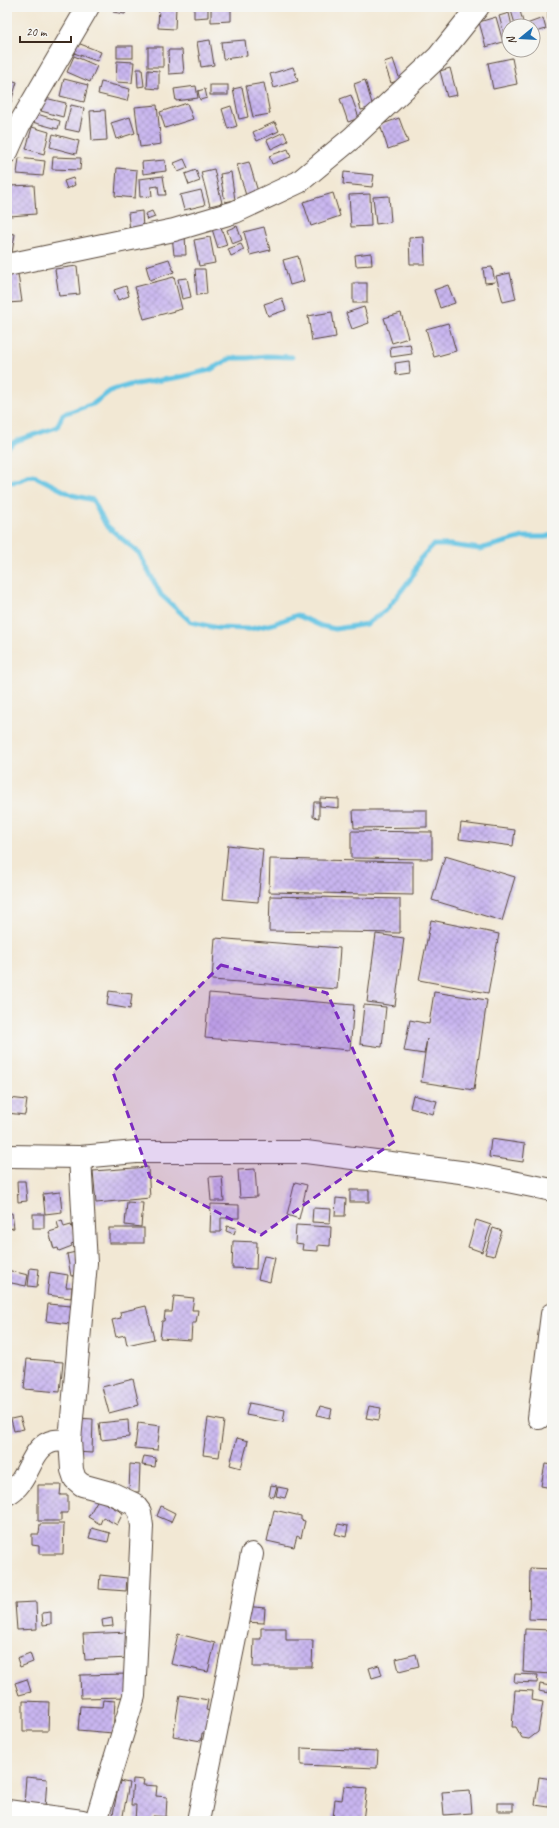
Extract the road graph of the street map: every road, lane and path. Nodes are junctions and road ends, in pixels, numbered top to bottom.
1 (88, 7) edge
2 (478, 7) edge
3 (7, 152) edge
4 (7, 265) edge
5 (7, 1156) edge
6 (80, 1157) junction
7 (552, 1190) edge
8 (552, 1314) edge
9 (539, 1418) dead end
10 (70, 1440) junction
11 (7, 1494) edge
12 (252, 1554) dead end
13 (7, 1811) edge
14 (82, 1821) edge
15 (96, 1821) edge
16 (198, 1821) edge

1 - 3 street
2 - 4 street
5 - 6 street
6 - 7 street
6 - 10 street
8 - 9 street
10 - 11 street
10 - 15 street
12 - 16 street
13 - 14 street

